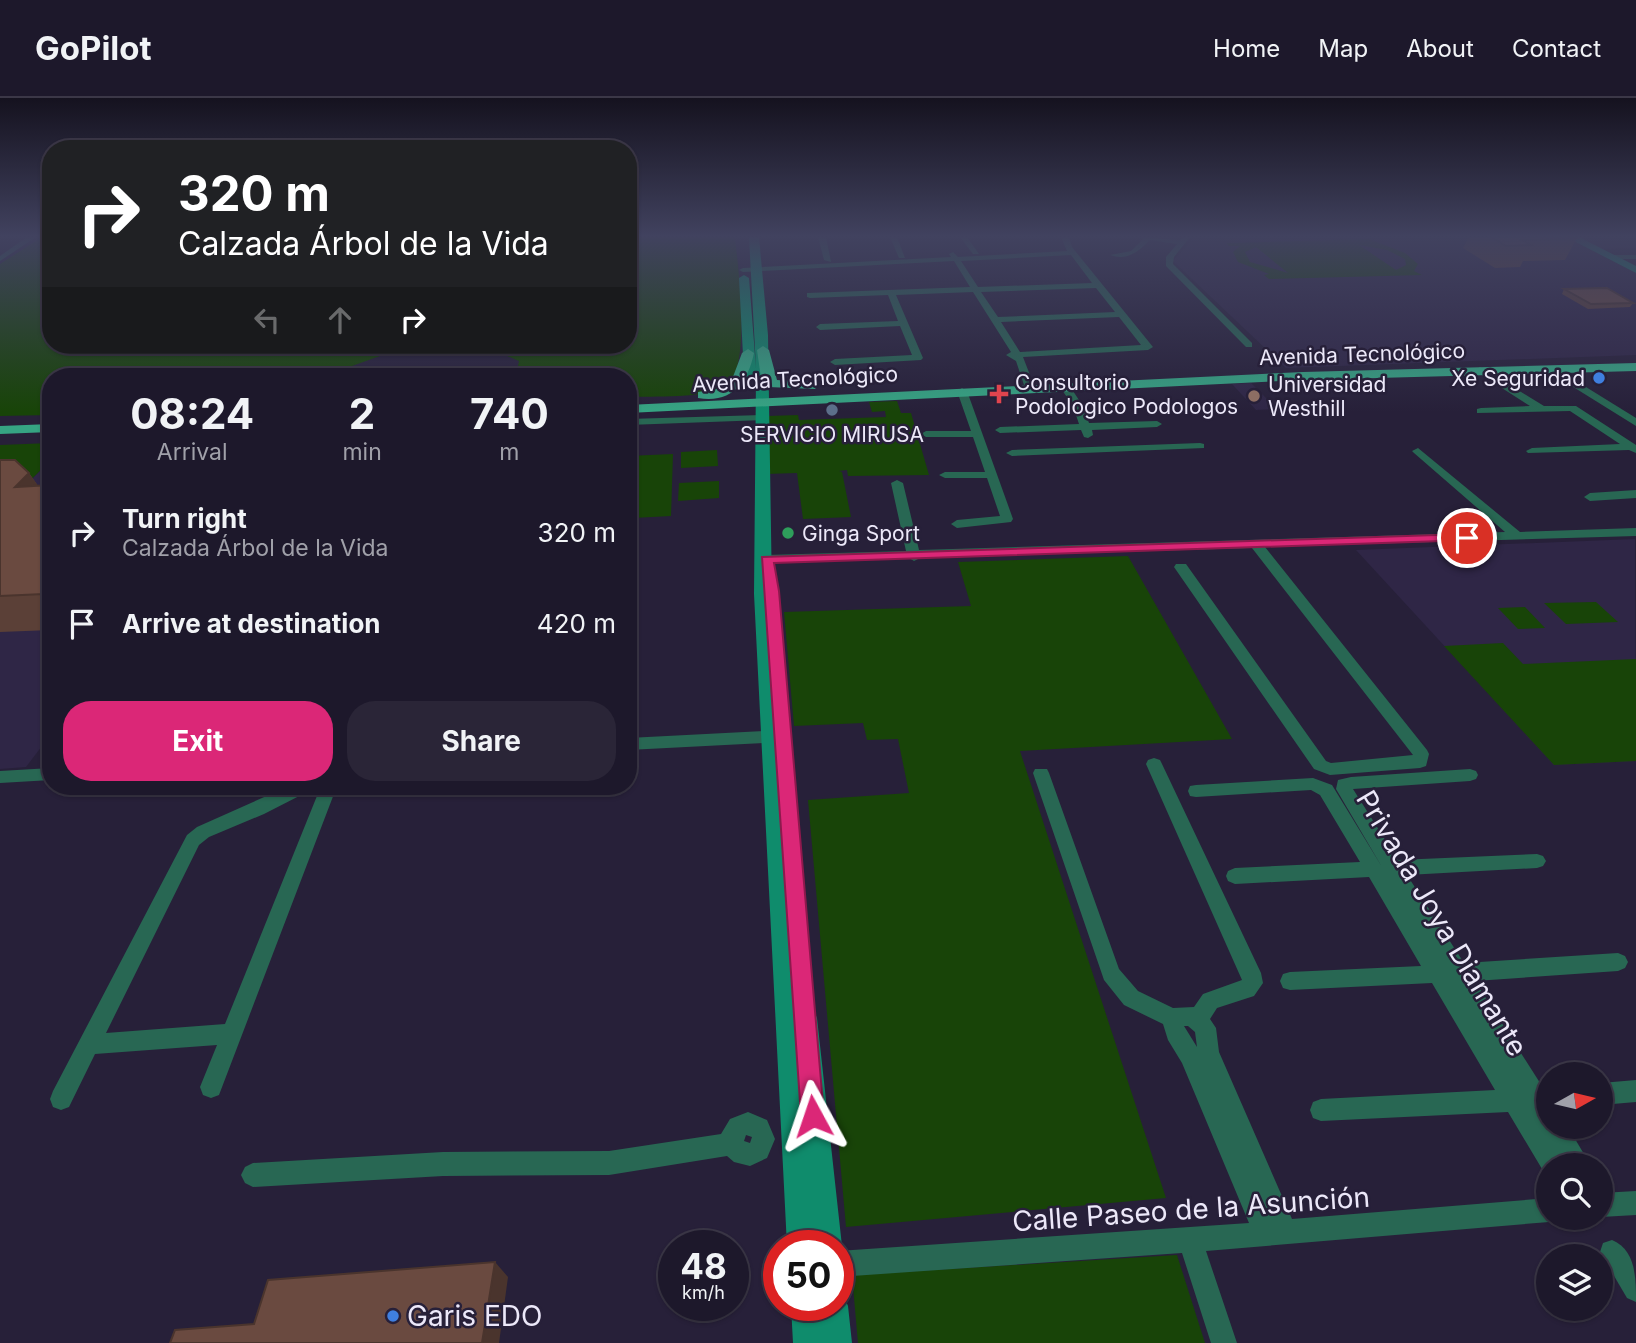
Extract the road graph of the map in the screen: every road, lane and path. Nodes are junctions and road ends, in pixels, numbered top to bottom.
1 (744, 295) edge
2 (759, 295) edge
3 (834, 295) edge
4 (892, 295) edge
5 (978, 295) edge
6 (1106, 295) edge
7 (1200, 295) edge
8 (810, 296) dead end
9 (1122, 314) junction
10 (993, 320) junction
11 (904, 323) junction
12 (820, 327) dead end
13 (1249, 345) dead end
14 (763, 350) junction
15 (748, 353) junction
16 (1013, 354) junction
17 (1636, 360) edge
18 (835, 362) dead end
19 (1636, 367) edge
20 (1549, 368) junction
21 (1490, 372) junction
22 (1025, 379) junction
23 (879, 386) junction
24 (1065, 387) junction
25 (962, 391) junction
26 (668, 399) junction
27 (637, 401) edge
28 (757, 406) junction
29 (1545, 408) junction
30 (637, 409) edge
31 (1481, 411) dead end
32 (42, 420) edge
33 (637, 421) edge
34 (0, 422) edge
35 (1636, 423) edge
36 (1157, 424) dead end
37 (1084, 426) junction
38 (42, 428) edge
39 (0, 430) edge
40 (1000, 430) dead end
41 (926, 435) dead end
42 (977, 435) junction
43 (1200, 446) dead end
44 (1633, 449) edge
45 (1095, 450) junction
46 (1418, 451) dead end
47 (1532, 452) dead end
48 (1012, 453) dead end
49 (944, 475) dead end
50 (991, 475) junction
51 (897, 483) dead end
52 (1636, 494) edge
53 (1590, 497) dead end
54 (957, 524) dead end
55 (1636, 532) edge
56 (1517, 536) junction
57 (1256, 545) junction
58 (914, 557) junction
59 (767, 565) junction
60 (1181, 567) dead end
61 (777, 736) junction
62 (637, 744) edge
63 (1154, 764) dead end
64 (1041, 773) dead end
65 (42, 775) edge
66 (1470, 775) dead end
67 (0, 777) edge
68 (1196, 791) dead end
69 (285, 795) edge
70 (325, 795) edge
71 (1537, 861) dead end
72 (1383, 868) junction
73 (1235, 876) dead end
74 (1618, 962) dead end
75 (1457, 972) junction
76 (1436, 974) junction
77 (1290, 981) dead end
78 (1174, 1019) junction
79 (1198, 1019) junction
80 (231, 1034) junction
81 (89, 1044) junction
82 (211, 1087) dead end
83 (1636, 1091) edge
84 (1614, 1093) edge
85 (61, 1100) dead end
86 (1536, 1102) edge
87 (1536, 1103) edge
88 (1536, 1104) edge
89 (1321, 1110) dead end
90 (797, 1137) junction
91 (253, 1175) dead end
92 (1613, 1203) edge
93 (1636, 1203) edge
94 (1536, 1211) edge
95 (803, 1230) edge
96 (823, 1230) edge
97 (1276, 1233) junction
98 (1190, 1240) junction
99 (1613, 1254) edge
100 (854, 1263) edge
101 (1636, 1289) edge
102 (809, 1321) edge
103 (832, 1321) edge
104 (811, 1343) edge
105 (834, 1343) edge
106 (1224, 1343) edge

1 - 15 main road
2 - 14 main road
3 - 8 street
4 - 11 street
5 - 10 street
6 - 9 street
7 - 13 street
9 - 10 street
9 - 16 street
10 - 16 street
11 - 12 street
11 - 18 street
14 - 23 main road
14 - 28 main road
15 - 26 main road
15 - 28 main road
16 - 22 street
17 - 22 main road, Avenida Tecnológico
19 - 20 main road, Avenida Tecnológico
20 - 21 main road, Avenida Tecnológico
20 - 35 street
21 - 24 main road, Avenida Tecnológico
21 - 29 street
22 - 23 main road, Avenida Tecnológico
22 - 24 main road, Avenida Tecnológico
22 - 25 main road, Avenida Tecnológico
23 - 28 main road, Avenida Tecnológico
24 - 37 street
25 - 28 main road, Avenida Tecnológico
25 - 42 street
26 - 27 main road, Avenida Tecnológico
26 - 28 main road, Avenida Tecnológico
28 - 30 main road, Avenida Tecnológico
28 - 33 street
28 - 59 main road
29 - 31 street
29 - 44 street
32 - 34 main road
36 - 37 street
37 - 40 street
37 - 45 street
38 - 39 main road
41 - 42 street
42 - 50 street
43 - 45 street
44 - 47 street
45 - 48 street
46 - 56 street
49 - 50 street
50 - 54 street
51 - 58 street
52 - 53 street
55 - 56 street
56 - 57 street
57 - 58 street
57 - 60 street
58 - 59 street
59 - 61 main road
61 - 62 street
61 - 90 main road
61 - 96 main road
63 - 79 street
64 - 78 street
65 - 67 street
66 - 72 street, Privada Joya Diamante
68 - 72 street, Privada Joya Diamante
69 - 81 street
70 - 80 street
71 - 72 street
72 - 73 street
72 - 75 street, Privada Joya Diamante
72 - 76 street, Privada Joya Diamante
74 - 75 street
75 - 86 street, Privada Joya Diamante
76 - 77 street
76 - 87 street, Privada Joya Diamante
78 - 79 street
78 - 97 street
79 - 97 street
80 - 81 street
80 - 82 street
81 - 85 street
83 - 84 street
88 - 89 street
90 - 91 street
90 - 95 main road
92 - 93 street
94 - 97 street, Calle Paseo de la Asunción
97 - 98 street, Calle Paseo de la Asunción
98 - 100 street, Calle Paseo de la Asunción
98 - 106 street
99 - 101 street
102 - 104 main road
103 - 105 main road

